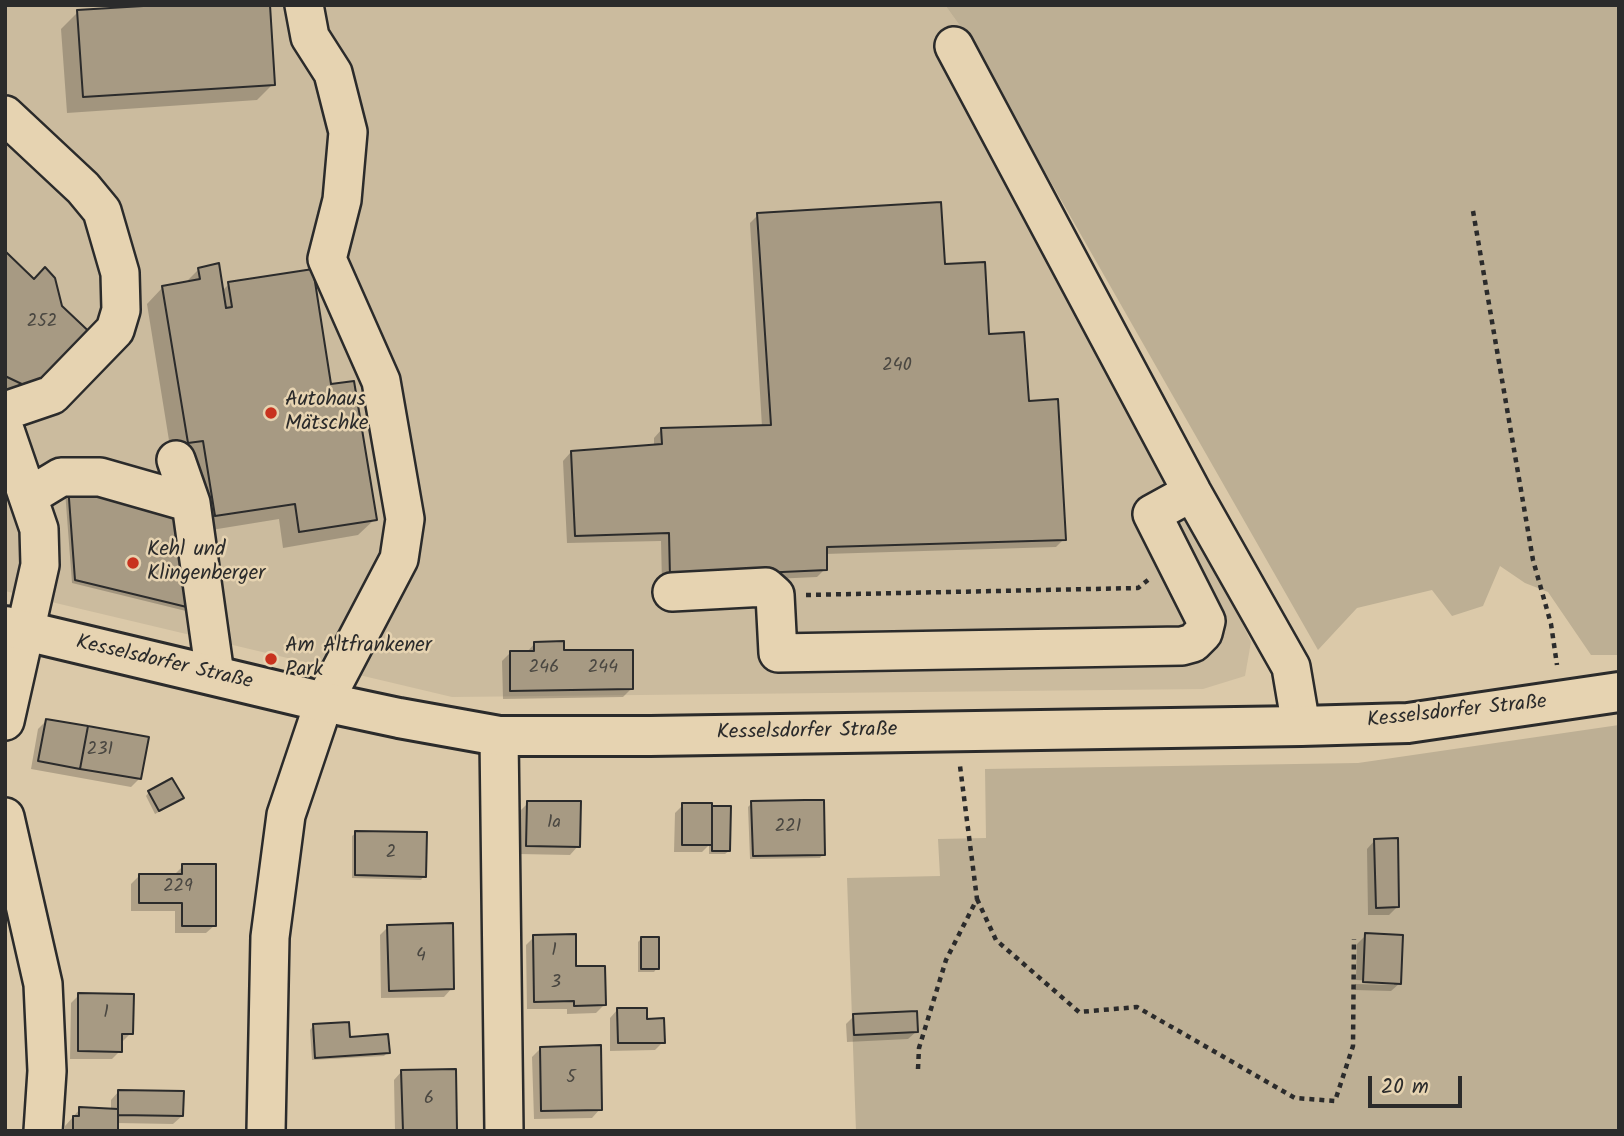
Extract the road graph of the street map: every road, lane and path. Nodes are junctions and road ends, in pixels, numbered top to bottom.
1 (304, 5) edge
2 (954, 46) dead end
3 (5, 115) edge
4 (1473, 211) dead end
5 (5, 411) edge
6 (5, 430) edge
7 (176, 460) dead end
8 (1192, 492) junction
9 (29, 498) junction
10 (191, 503) junction
11 (1148, 579) dead end
12 (672, 592) dead end
13 (775, 595) junction
14 (15, 629) edge
15 (215, 675) junction
16 (1619, 692) edge
17 (1562, 701) junction
18 (324, 702) junction
19 (5, 721) edge
20 (1301, 726) junction
21 (955, 730) junction
22 (499, 736) junction
23 (5, 817) edge
24 (977, 899) junction
25 (1354, 939) dead end
26 (918, 1069) dead end
27 (43, 1131) edge
28 (266, 1131) edge
29 (504, 1131) edge

1 - 18 street
2 - 8 street
3 - 5 street
4 - 17 path
6 - 9 street
7 - 10 street
8 - 13 street
8 - 20 street
9 - 10 street
9 - 14 street
10 - 15 street
11 - 13 path
12 - 13 street
14 - 15 main road, Kesselsdorfer Straße
14 - 19 street
15 - 18 main road, Kesselsdorfer Straße
16 - 17 main road, Kesselsdorfer Straße
17 - 20 main road, Kesselsdorfer Straße
18 - 22 main road, Kesselsdorfer Straße
18 - 28 street
20 - 21 main road, Kesselsdorfer Straße
21 - 22 main road, Kesselsdorfer Straße
21 - 24 path
22 - 29 street
23 - 27 street
24 - 25 path
24 - 26 path

